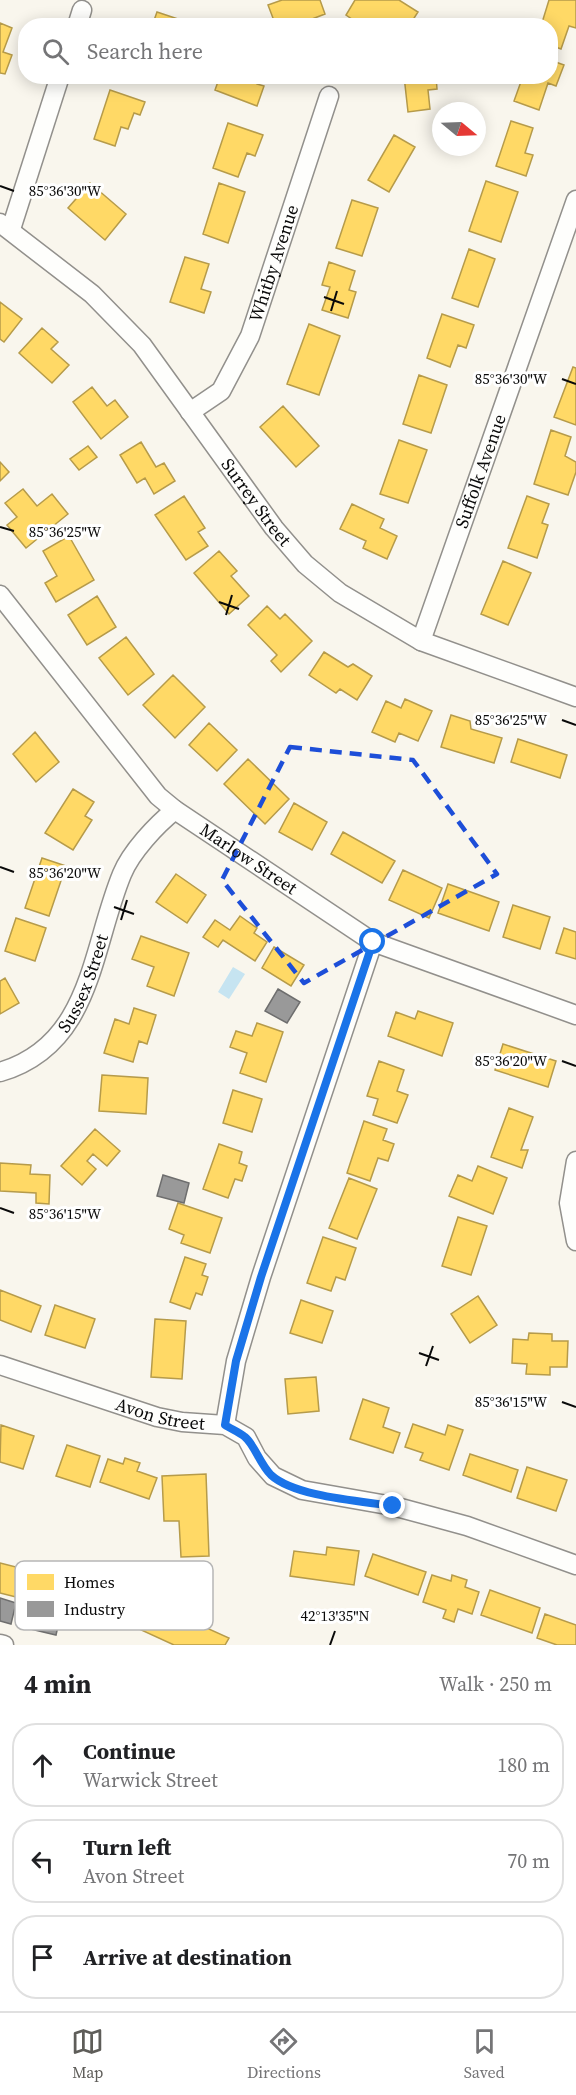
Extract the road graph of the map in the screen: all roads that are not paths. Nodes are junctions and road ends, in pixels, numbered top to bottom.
1 (57, 84) edge
2 (329, 96) dead end
3 (576, 200) edge
4 (5, 226) edge
5 (190, 412) junction
6 (0, 595) edge
7 (422, 641) junction
8 (576, 697) edge
9 (175, 810) junction
10 (373, 942) junction
11 (576, 1015) edge
12 (0, 1072) edge
13 (576, 1161) edge
14 (576, 1241) edge
15 (0, 1365) edge
16 (225, 1425) junction
17 (576, 1565) edge
18 (0, 1644) edge
19 (4, 1645) edge

1 - 4 street
2 - 5 street, Whitby Avenue
3 - 7 street, Suffolk Avenue
4 - 5 street, Surrey Street
5 - 7 street, Surrey Street
6 - 9 street, Marlow Street
7 - 8 street, Surrey Street
9 - 10 street, Marlow Street
9 - 12 street, Sussex Street
10 - 11 street, Marlow Street
10 - 16 street
13 - 14 street
15 - 16 street, Avon Street
16 - 17 street, Avon Street
18 - 19 street

